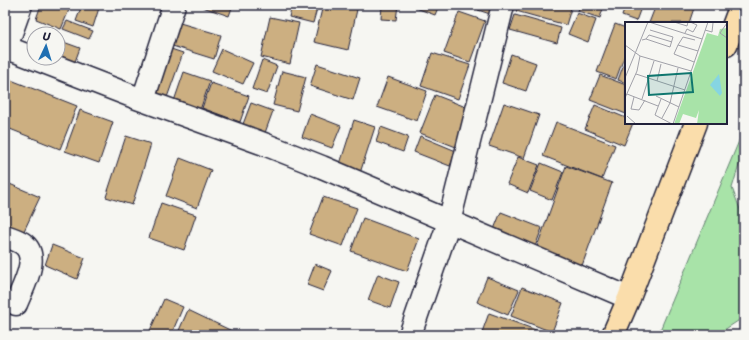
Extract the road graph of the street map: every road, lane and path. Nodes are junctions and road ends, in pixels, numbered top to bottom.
1 (21, 5) edge
2 (174, 5) edge
3 (503, 5) edge
4 (741, 5) edge
5 (727, 42) edge
6 (5, 48) edge
7 (143, 100) junction
8 (696, 124) edge
9 (449, 222) junction
10 (5, 236) edge
11 (629, 298) junction
12 (16, 304) dead end
13 (410, 335) edge
14 (613, 335) edge

1 - 6 street
2 - 7 street
3 - 9 street
4 - 5 main road
6 - 7 street
7 - 9 street
8 - 11 main road
9 - 11 street
9 - 13 street
10 - 12 street
11 - 14 main road

